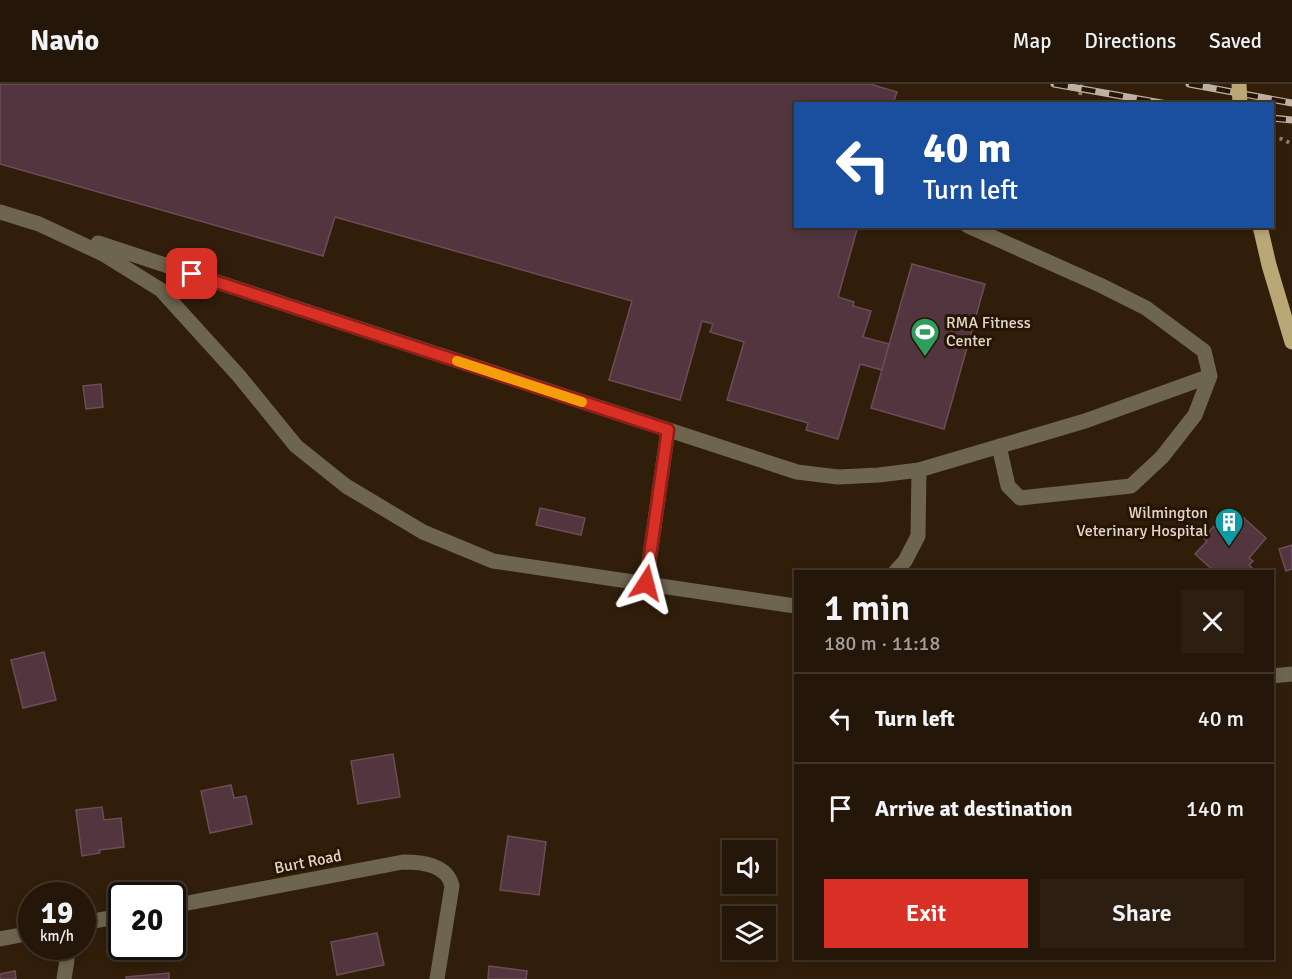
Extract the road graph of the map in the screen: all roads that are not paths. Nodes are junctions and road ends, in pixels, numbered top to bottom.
1 (1239, 84) edge
2 (1240, 102) edge
3 (0, 212) edge
4 (39, 224) junction
5 (972, 228) edge
6 (1260, 228) edge
7 (1292, 342) edge
8 (1210, 376) junction
9 (668, 430) junction
10 (999, 446) junction
11 (919, 470) junction
12 (897, 570) edge
13 (646, 583) junction
14 (794, 606) edge
15 (1292, 674) edge
16 (1274, 676) edge
17 (186, 903) edge
18 (18, 936) edge
19 (0, 939) edge
20 (67, 960) edge
21 (64, 979) edge
22 (437, 979) edge

1 - 2 main road, bridge
3 - 4 street
4 - 9 street
4 - 13 street
5 - 8 street
6 - 7 main road
8 - 10 street
8 - 10 street
9 - 11 street
9 - 13 street
10 - 11 street
11 - 12 street
13 - 14 street
15 - 16 street
17 - 22 street, Burt Road
18 - 19 street
20 - 21 street

